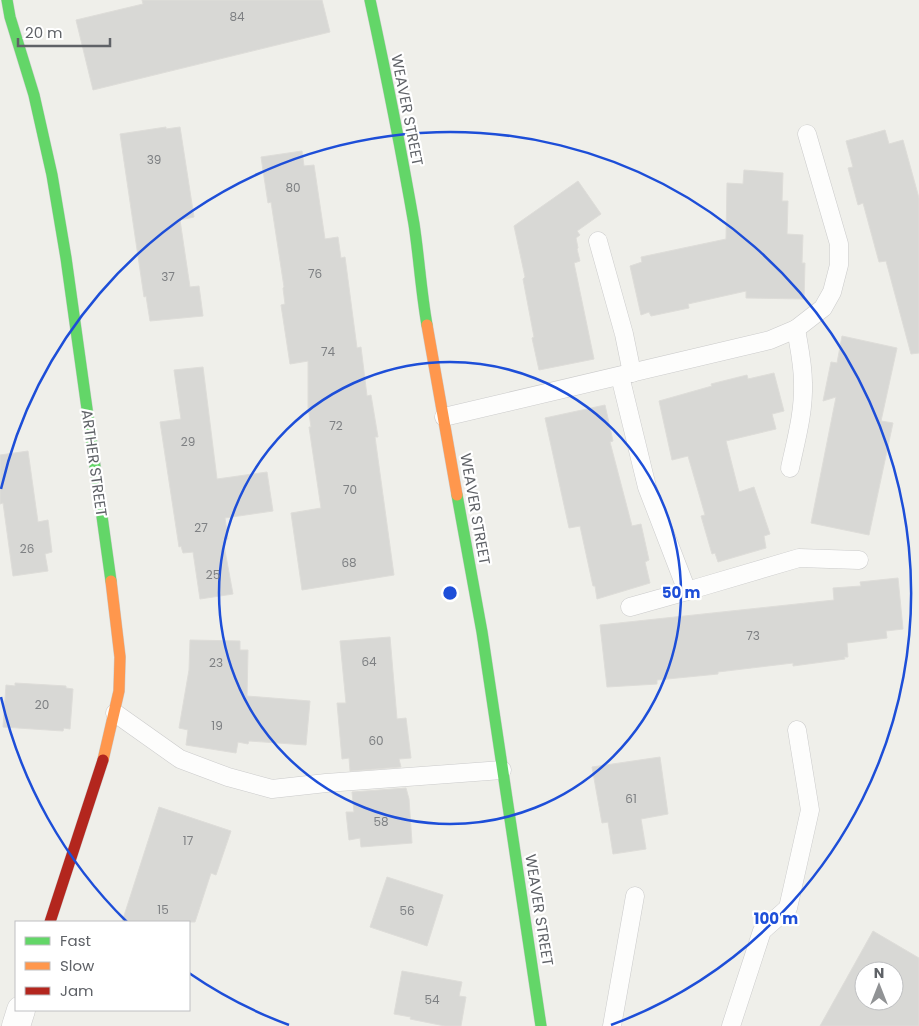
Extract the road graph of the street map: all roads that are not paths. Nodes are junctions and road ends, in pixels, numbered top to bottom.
1 (7, 0) edge
2 (370, 0) edge
3 (807, 134) dead end
4 (598, 241) dead end
5 (796, 328) junction
6 (626, 374) junction
7 (444, 417) junction
8 (790, 468) dead end
9 (859, 560) dead end
10 (687, 591) junction
11 (630, 606) dead end
12 (115, 713) junction
13 (797, 730) dead end
14 (502, 770) junction
15 (635, 896) dead end
16 (50, 921) edge
17 (21, 1011) edge
18 (16, 1026) edge
19 (540, 1026) edge
20 (612, 1026) edge
21 (731, 1026) edge

1 - 12 street, ARTHER STREET
2 - 7 street, WEAVER STREET
3 - 5 lane
4 - 6 lane
5 - 6 lane
5 - 8 lane
6 - 7 lane
6 - 10 lane
7 - 14 street, WEAVER STREET
9 - 10 lane
10 - 11 lane
12 - 14 lane
12 - 16 street, ARTHER STREET
13 - 21 lane
14 - 19 street, WEAVER STREET
15 - 20 lane
17 - 18 street

